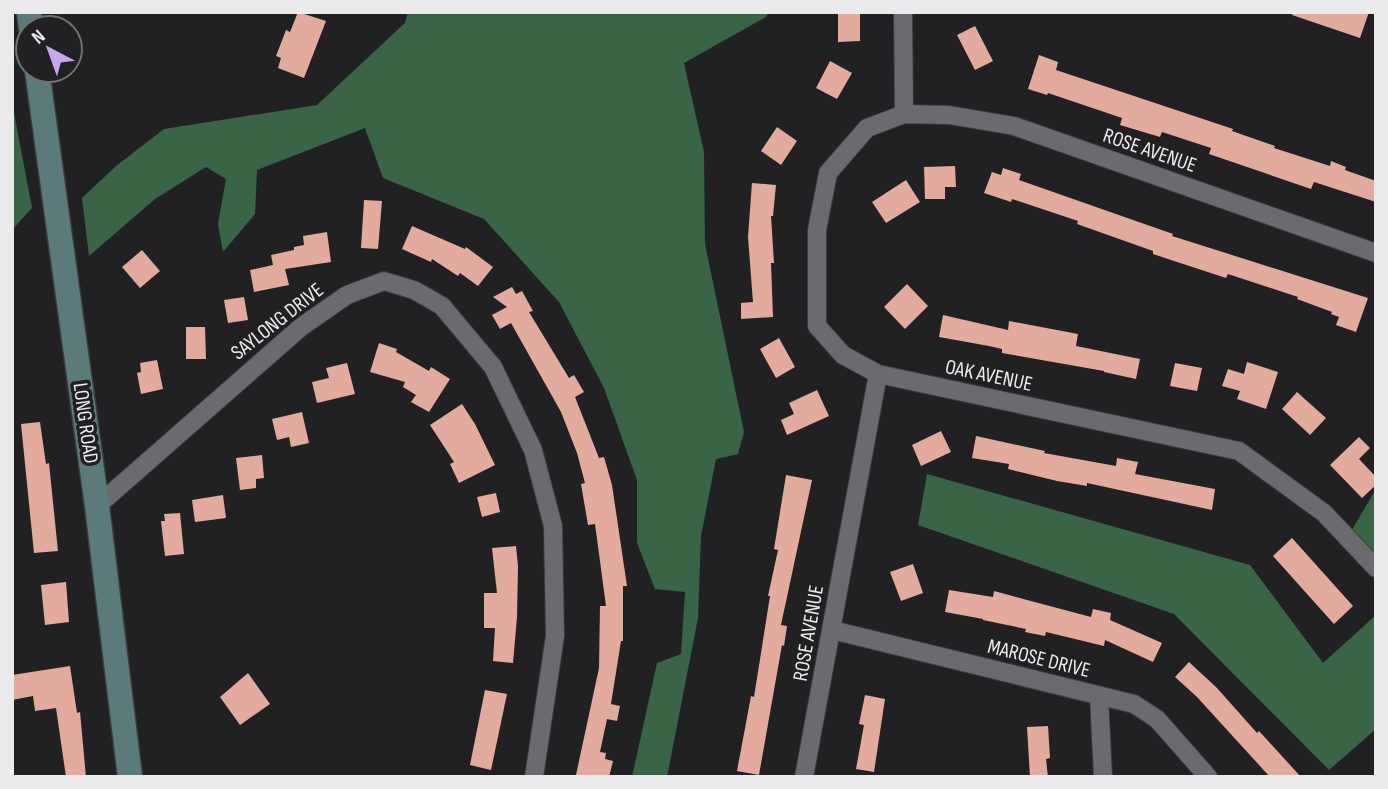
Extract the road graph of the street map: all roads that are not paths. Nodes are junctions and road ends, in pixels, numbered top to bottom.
1 (903, 12) edge
2 (39, 84) edge
3 (904, 114) junction
4 (1376, 253) edge
5 (878, 374) junction
6 (97, 506) junction
7 (1376, 568) edge
8 (832, 630) junction
9 (1099, 696) junction
10 (130, 777) edge
11 (534, 777) edge
12 (804, 777) edge
13 (1103, 777) edge
14 (1208, 777) edge

1 - 3 street
2 - 6 street, LONG ROAD
3 - 4 street, ROSE AVENUE
3 - 5 street, OAK AVENUE
5 - 7 street, OAK AVENUE
5 - 8 street, ROSE AVENUE
6 - 10 street, LONG ROAD
6 - 11 street, SAYLONG DRIVE
8 - 9 street, MAROSE DRIVE
8 - 12 street, ROSE AVENUE
9 - 13 street
9 - 14 street, MAROSE DRIVE

